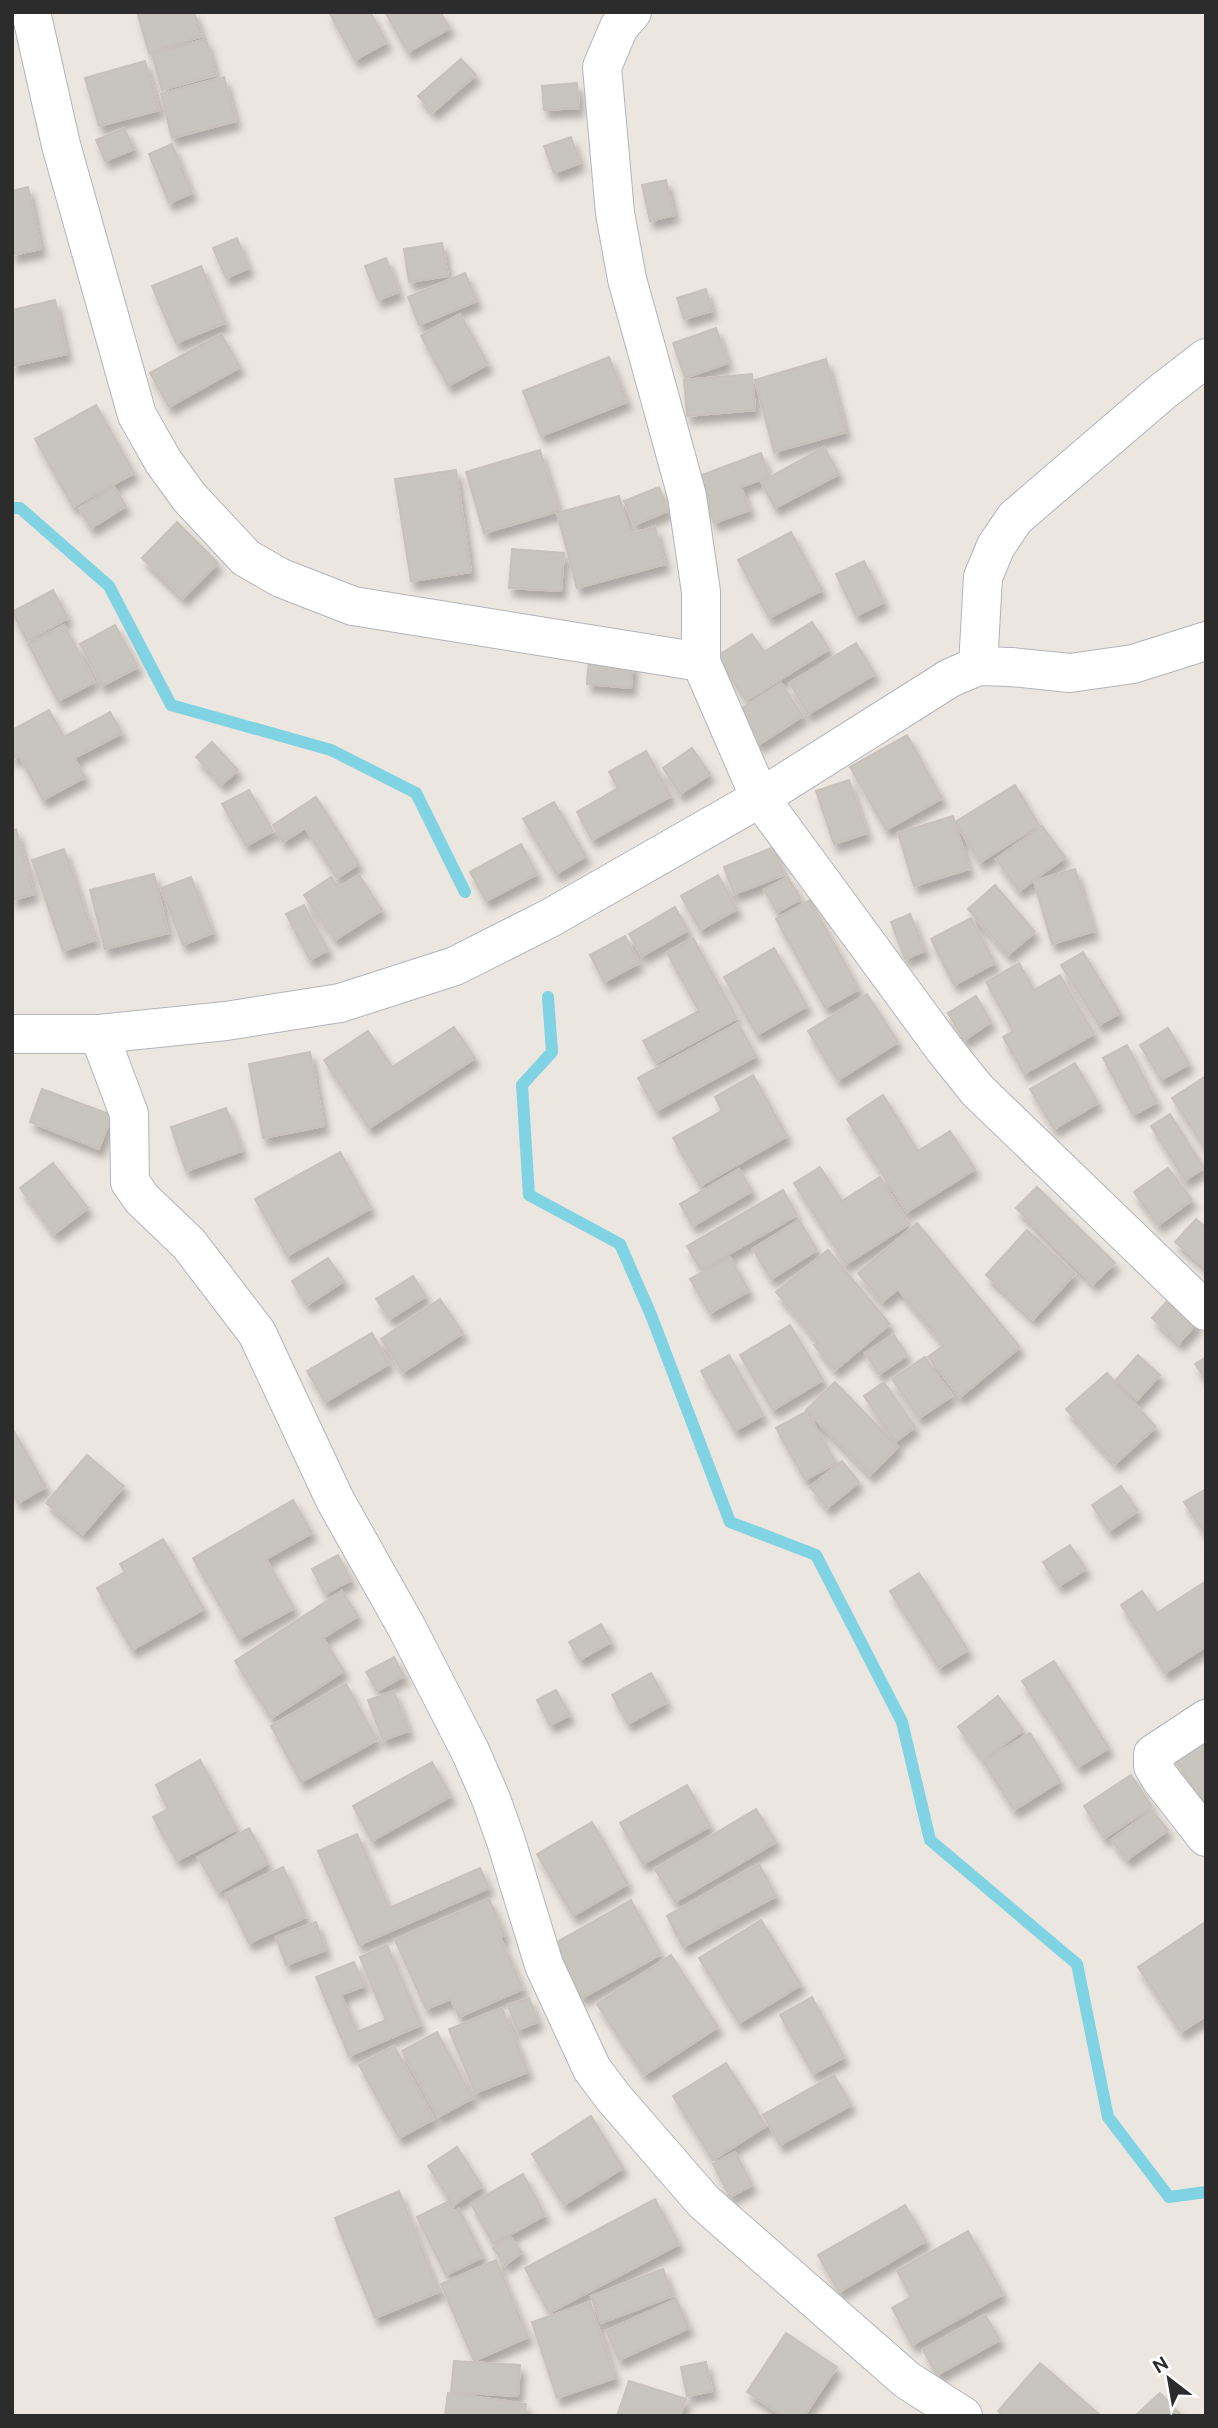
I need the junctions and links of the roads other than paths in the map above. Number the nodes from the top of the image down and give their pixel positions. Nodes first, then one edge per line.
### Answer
1 (632, 12) edge
2 (25, 14) edge
3 (1206, 358) edge
4 (1206, 641) edge
5 (701, 662) junction
6 (978, 666) junction
7 (760, 797) junction
8 (12, 1034) edge
9 (99, 1034) junction
10 (1206, 1311) edge
11 (1206, 1719) edge
12 (1206, 1837) edge
13 (963, 2416) edge

1 - 5 street
2 - 5 street
3 - 6 street
4 - 6 street
5 - 7 street
6 - 7 street
7 - 9 street
7 - 10 street
8 - 9 street
9 - 13 street
11 - 12 street

